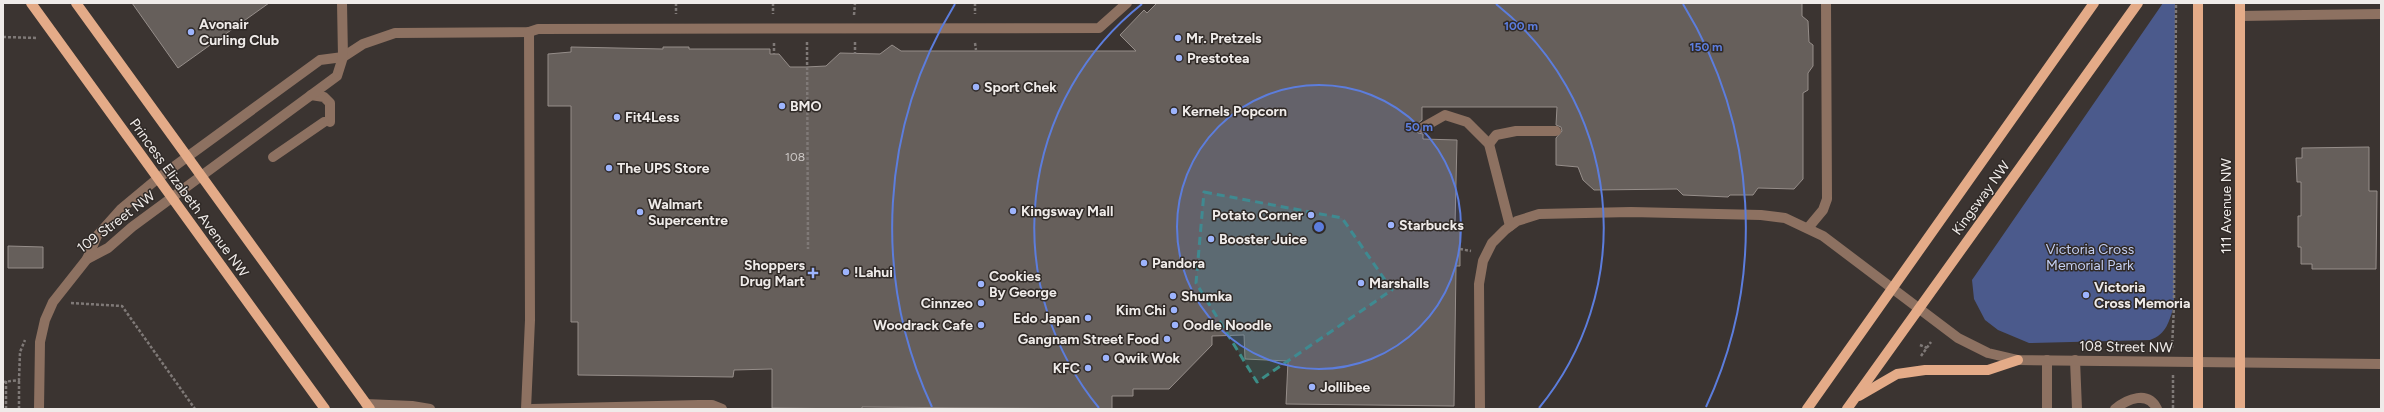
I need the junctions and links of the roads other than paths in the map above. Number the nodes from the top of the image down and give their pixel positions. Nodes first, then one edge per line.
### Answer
1 (31, 3) edge
2 (76, 3) edge
3 (342, 3) edge
4 (1127, 3) edge
5 (1826, 3) edge
6 (2094, 3) edge
7 (2138, 3) edge
8 (2198, 3) edge
9 (2240, 3) edge
10 (2381, 14) edge
11 (2240, 16) junction
12 (529, 32) junction
13 (343, 57) junction
14 (311, 95) junction
15 (1422, 128) dead end
16 (1556, 131) dead end
17 (1489, 144) junction
18 (188, 156) junction
19 (273, 156) dead end
20 (202, 175) junction
21 (157, 179) junction
22 (172, 197) junction
23 (1510, 226) junction
24 (1808, 228) junction
25 (87, 259) junction
26 (1892, 288) junction
27 (1918, 308) junction
28 (2018, 360) junction
29 (2047, 360) junction
30 (2075, 360) junction
31 (2198, 363) junction
32 (2240, 363) junction
33 (2381, 364) edge
34 (1854, 399) junction
35 (368, 406) edge
36 (39, 409) edge
37 (325, 409) edge
38 (430, 409) edge
39 (526, 409) edge
40 (532, 409) edge
41 (722, 409) edge
42 (1480, 409) edge
43 (1807, 409) edge
44 (1847, 409) edge
45 (2047, 409) edge
46 (2077, 409) edge
47 (2115, 409) edge
48 (2157, 409) edge
49 (2198, 409) edge
50 (2240, 409) edge

1 - 21 main road, Princess Elizabeth Avenue NW
2 - 18 main road, Princess Elizabeth Avenue NW
3 - 13 street
4 - 12 street
5 - 24 street
6 - 26 main road, Kingsway NW
7 - 27 main road, Kingsway NW
8 - 31 main road, 111 Avenue NW
9 - 11 main road, 111 Avenue NW
10 - 11 street
11 - 32 main road, 111 Avenue NW
12 - 13 street
12 - 39 street
13 - 14 street, 109 Street NW
13 - 18 street
14 - 19 street
14 - 20 street, 109 Street NW
15 - 17 street
16 - 17 street
17 - 23 street
18 - 20 main road, Princess Elizabeth Avenue NW
18 - 21 street
20 - 22 street, 109 Street NW
20 - 35 main road, Princess Elizabeth Avenue NW
21 - 22 main road, Princess Elizabeth Avenue NW
21 - 25 street
22 - 25 street, 109 Street NW
22 - 37 main road, Princess Elizabeth Avenue NW
23 - 24 street, 108 Street NW
23 - 42 street, 108 Street NW
24 - 26 street, 108 Street NW
25 - 36 street, 109 Street NW
26 - 27 street, 108 Street NW
26 - 43 main road, Kingsway NW
27 - 28 street, 108 Street NW
27 - 34 main road, Kingsway NW
28 - 29 street, 108 Street NW
28 - 34 main road
29 - 30 street, 108 Street NW
29 - 45 street
30 - 31 street, 108 Street NW
30 - 46 street
31 - 32 street, 108 Street NW
31 - 49 main road, 111 Avenue NW
32 - 33 street, 108 Street NW
32 - 50 main road, 111 Avenue NW
34 - 44 main road, Kingsway NW
35 - 38 street
40 - 41 street
47 - 48 street

